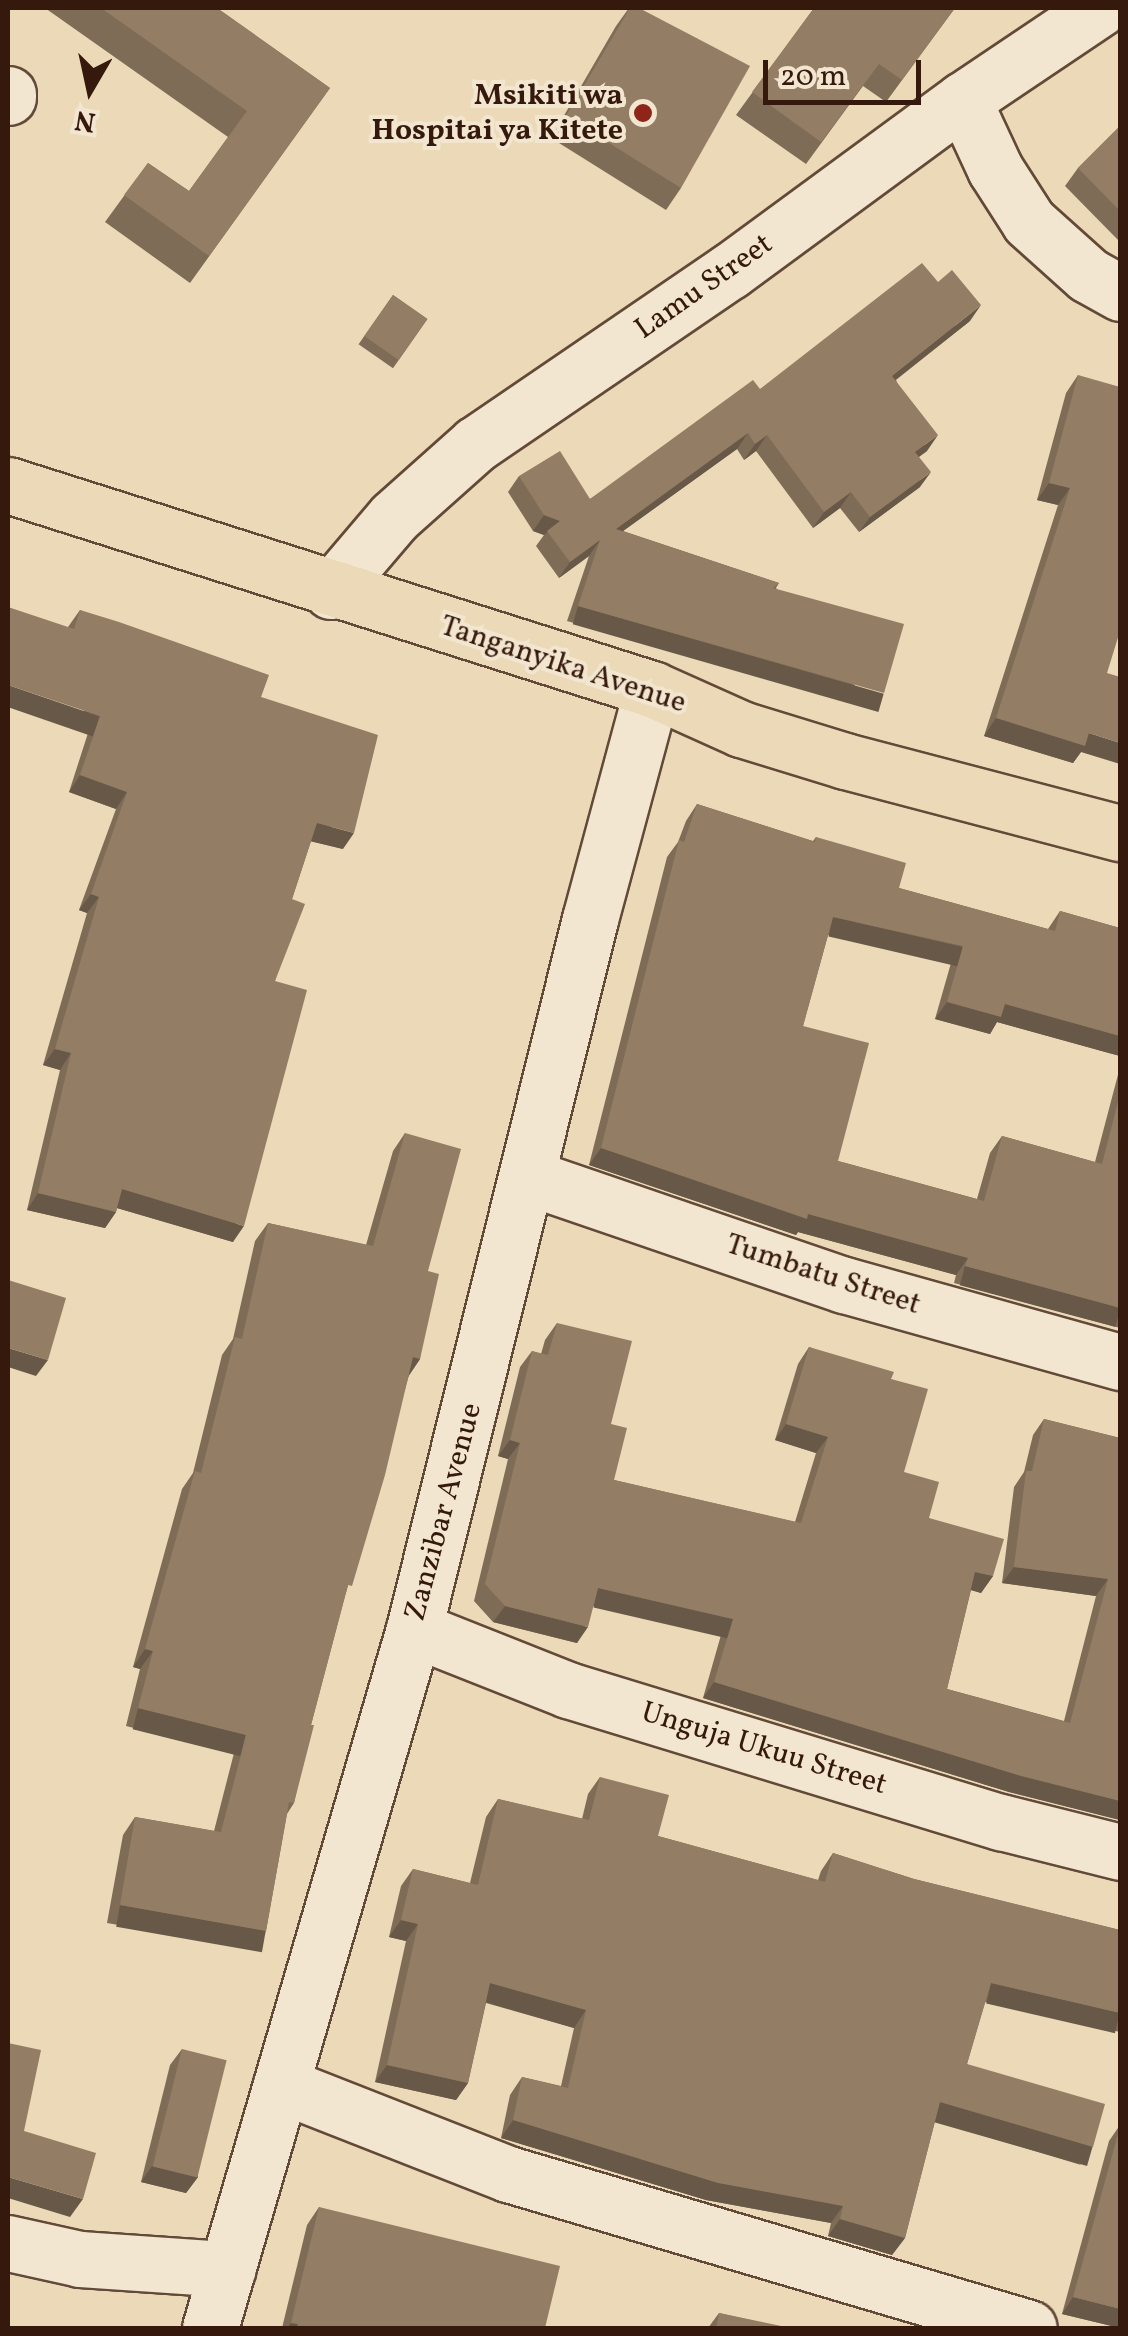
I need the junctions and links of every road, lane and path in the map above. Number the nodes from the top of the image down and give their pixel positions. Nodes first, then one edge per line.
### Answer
1 (1100, 8) edge
2 (963, 100) junction
3 (1120, 293) edge
4 (8, 486) edge
5 (330, 591) junction
6 (652, 689) junction
7 (1120, 833) edge
8 (528, 1177) junction
9 (1120, 1362) edge
10 (414, 1629) junction
11 (1120, 1852) edge
12 (281, 2085) junction
13 (8, 2243) edge
14 (228, 2270) junction
15 (210, 2328) edge
16 (1028, 2328) edge

1 - 2 street, Lamu Street
2 - 3 street
2 - 5 street, Lamu Street
4 - 5 main road, Tanganyika Avenue
5 - 6 main road, Tanganyika Avenue
6 - 7 main road, Tanganyika Avenue
6 - 8 street, Zanzibar Avenue
8 - 9 street, Tumbatu Street
8 - 10 street, Zanzibar Avenue
10 - 11 street, Unguja Ukuu Street
10 - 12 street, Zanzibar Avenue
12 - 14 street, Zanzibar Avenue
12 - 16 street
13 - 14 street
14 - 15 street, Zanzibar Avenue

